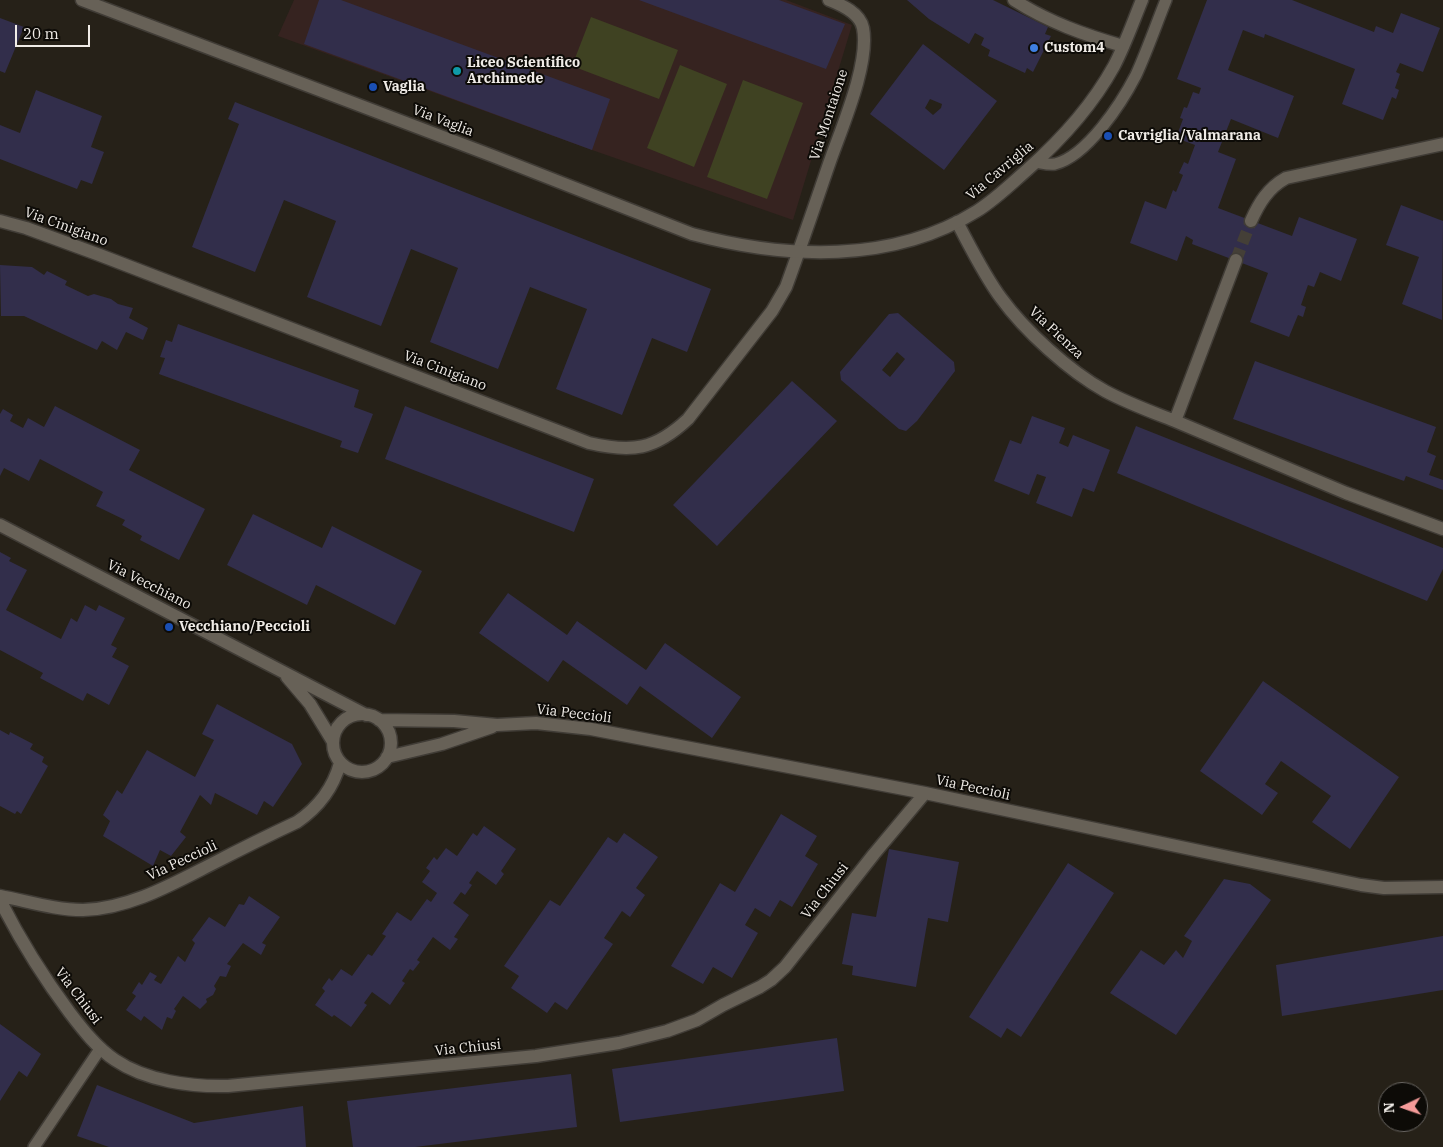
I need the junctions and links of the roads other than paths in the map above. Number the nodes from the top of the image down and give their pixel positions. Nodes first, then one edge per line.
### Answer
1 (82, 0) edge
2 (829, 0) edge
3 (1014, 0) edge
4 (1142, 0) edge
5 (1166, 0) edge
6 (1123, 46) junction
7 (1443, 144) edge
8 (1036, 162) junction
9 (0, 221) edge
10 (1251, 221) tunnel mouth
11 (957, 222) junction
12 (798, 252) junction
13 (1236, 260) tunnel mouth
14 (1175, 421) junction
15 (0, 525) edge
16 (1443, 530) edge
17 (284, 673) junction
18 (366, 714) junction
19 (379, 720) junction
20 (497, 725) junction
21 (332, 740) junction
22 (387, 757) junction
23 (340, 763) junction
24 (925, 793) junction
25 (1443, 887) edge
26 (0, 896) edge
27 (0, 900) edge
28 (100, 1048) junction
29 (34, 1147) edge

1 - 12 street, Via Vaglia
2 - 12 street, Via Montaione
3 - 6 street
4 - 6 street, Via Cavriglia
5 - 8 lane
6 - 8 street, Via Cavriglia
7 - 10 street
8 - 11 street, Via Cavriglia
9 - 12 street, Via Cinigiano
11 - 12 street, Via Cavriglia
11 - 14 street, Via Pienza
13 - 14 street
14 - 16 street, Via Pienza
15 - 17 street, Via Vecchiano
17 - 18 street, Via Vecchiano
17 - 21 street, Via Vecchiano
18 - 19 street
18 - 21 street
19 - 20 street, Via Peccioli
19 - 22 street
20 - 22 street, Via Peccioli
20 - 24 street, Via Peccioli
21 - 23 street
22 - 23 street
23 - 26 street, Via Peccioli
24 - 25 street, Via Peccioli
24 - 28 street, Via Chiusi
27 - 28 street, Via Chiusi
28 - 29 lane

